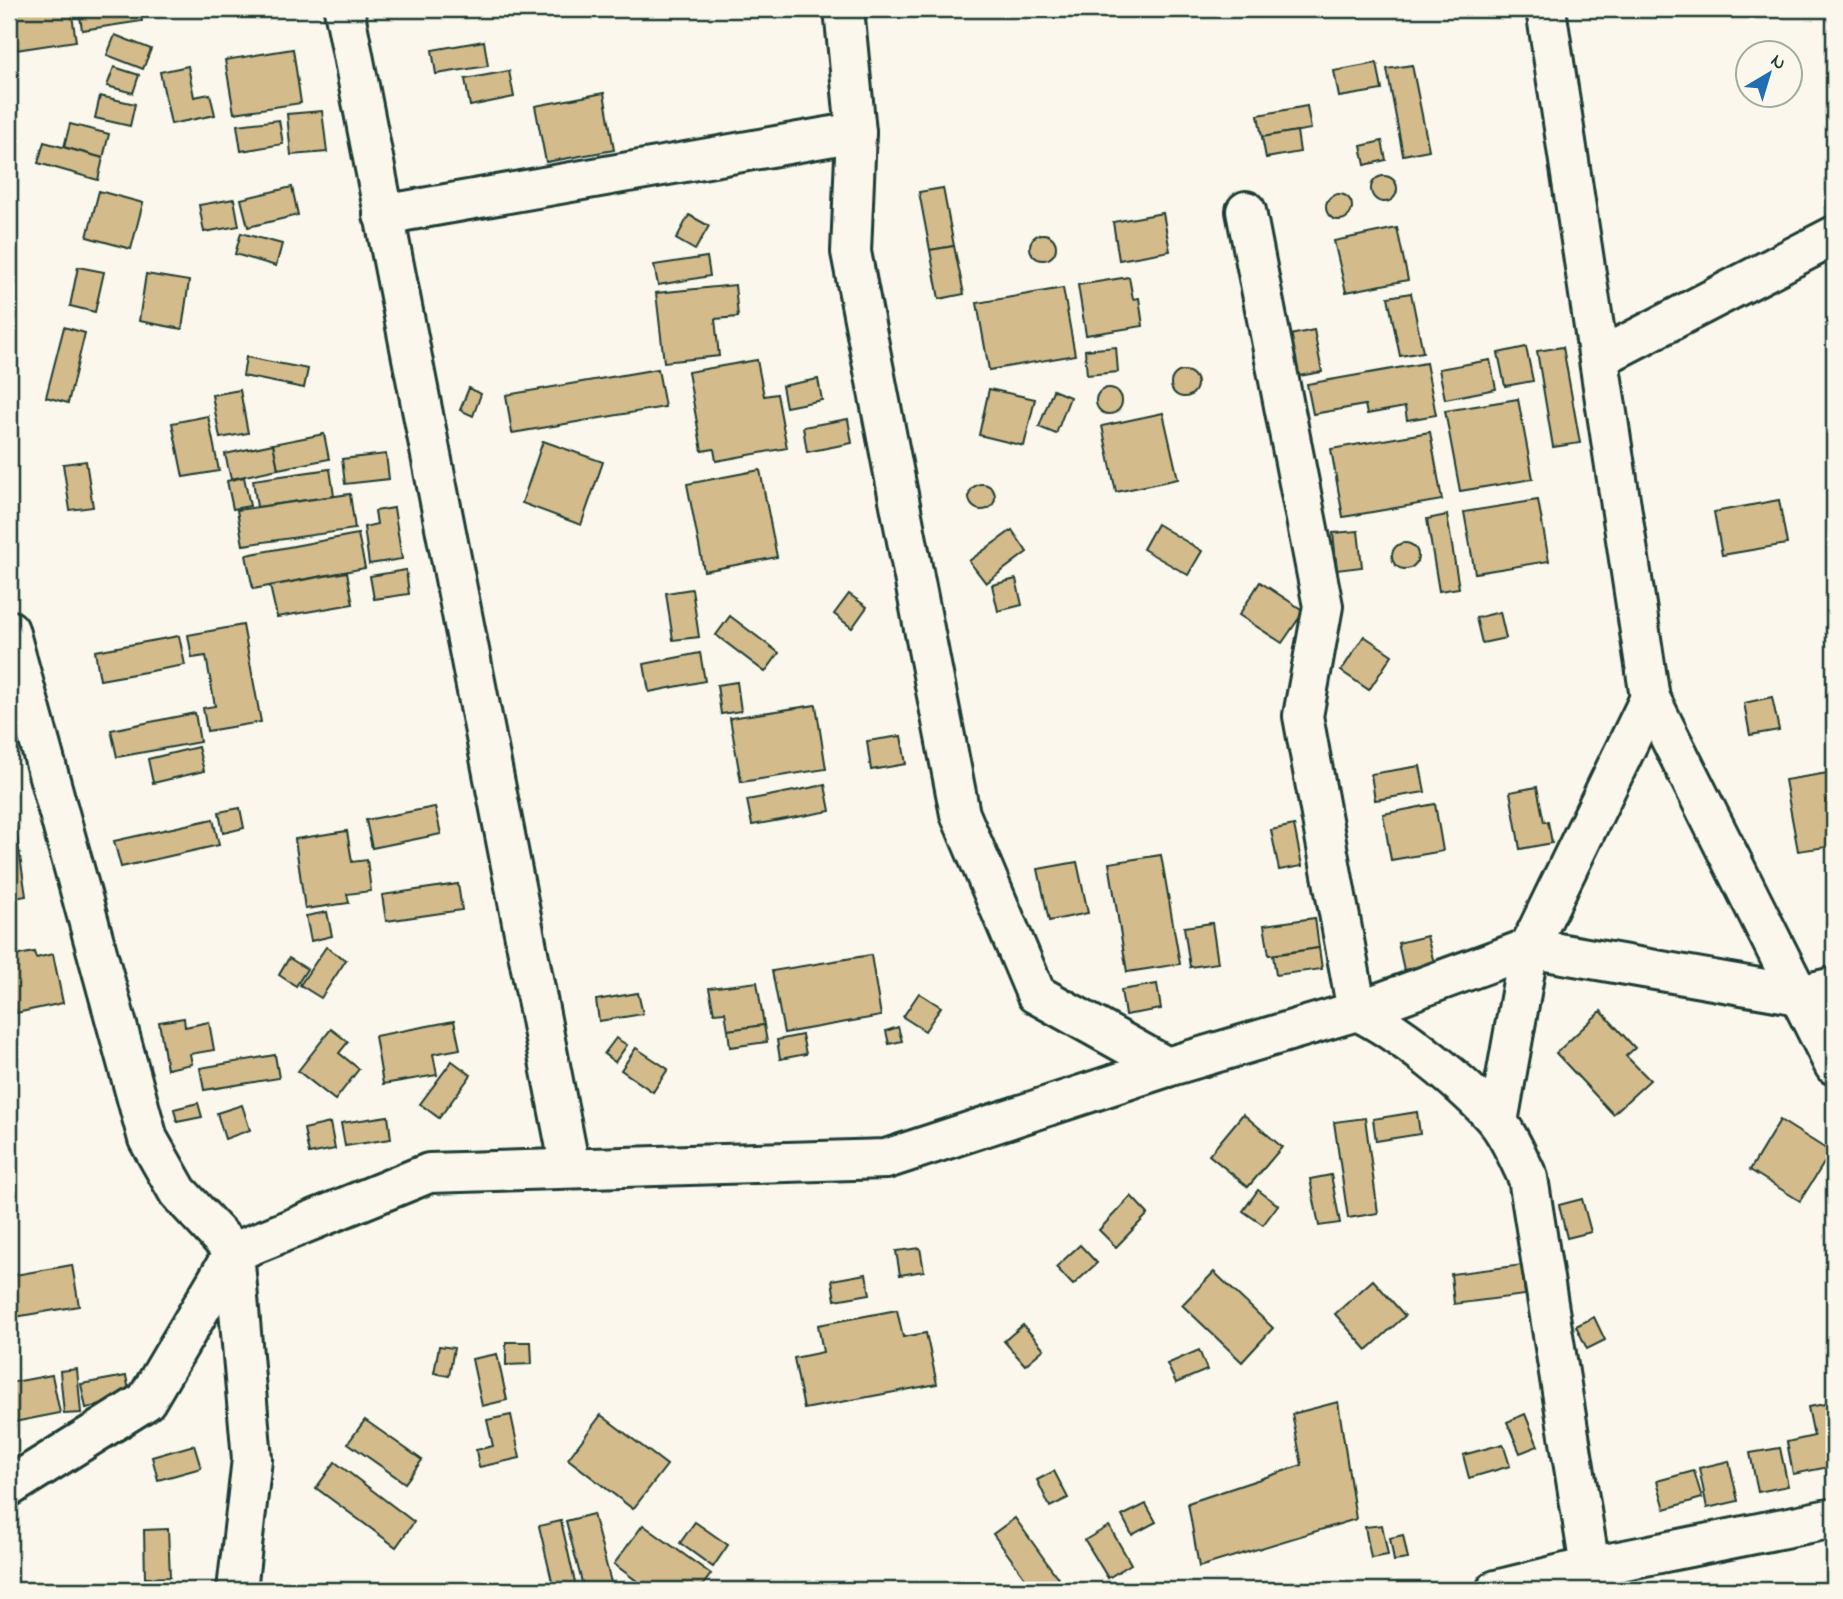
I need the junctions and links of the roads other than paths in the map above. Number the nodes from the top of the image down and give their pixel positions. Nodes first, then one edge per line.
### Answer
1 (344, 9) edge
2 (844, 9) edge
3 (1546, 9) edge
4 (856, 132) junction
5 (1246, 211) dead end
6 (383, 215) junction
7 (1834, 236) edge
8 (1598, 358) junction
9 (9, 630) edge
10 (1650, 698) junction
11 (1529, 948) junction
12 (1816, 991) edge
13 (1357, 1011) junction
14 (1834, 1065) edge
15 (1167, 1068) junction
16 (1498, 1122) junction
17 (570, 1168) junction
18 (234, 1252) junction
19 (9, 1487) edge
20 (1834, 1518) edge
21 (1590, 1567) junction
22 (237, 1590) edge
23 (1496, 1590) edge

1 - 6 main road
2 - 4 main road
3 - 8 main road
4 - 6 main road
4 - 15 main road
5 - 13 main road
6 - 17 main road
7 - 8 main road
8 - 10 main road
9 - 18 main road
10 - 11 main road
10 - 12 main road
11 - 12 main road
11 - 13 main road
11 - 16 main road
12 - 14 main road
13 - 15 main road
13 - 16 main road
15 - 17 main road
16 - 21 main road
17 - 18 main road
18 - 19 main road
18 - 22 main road
20 - 21 main road
21 - 23 main road

